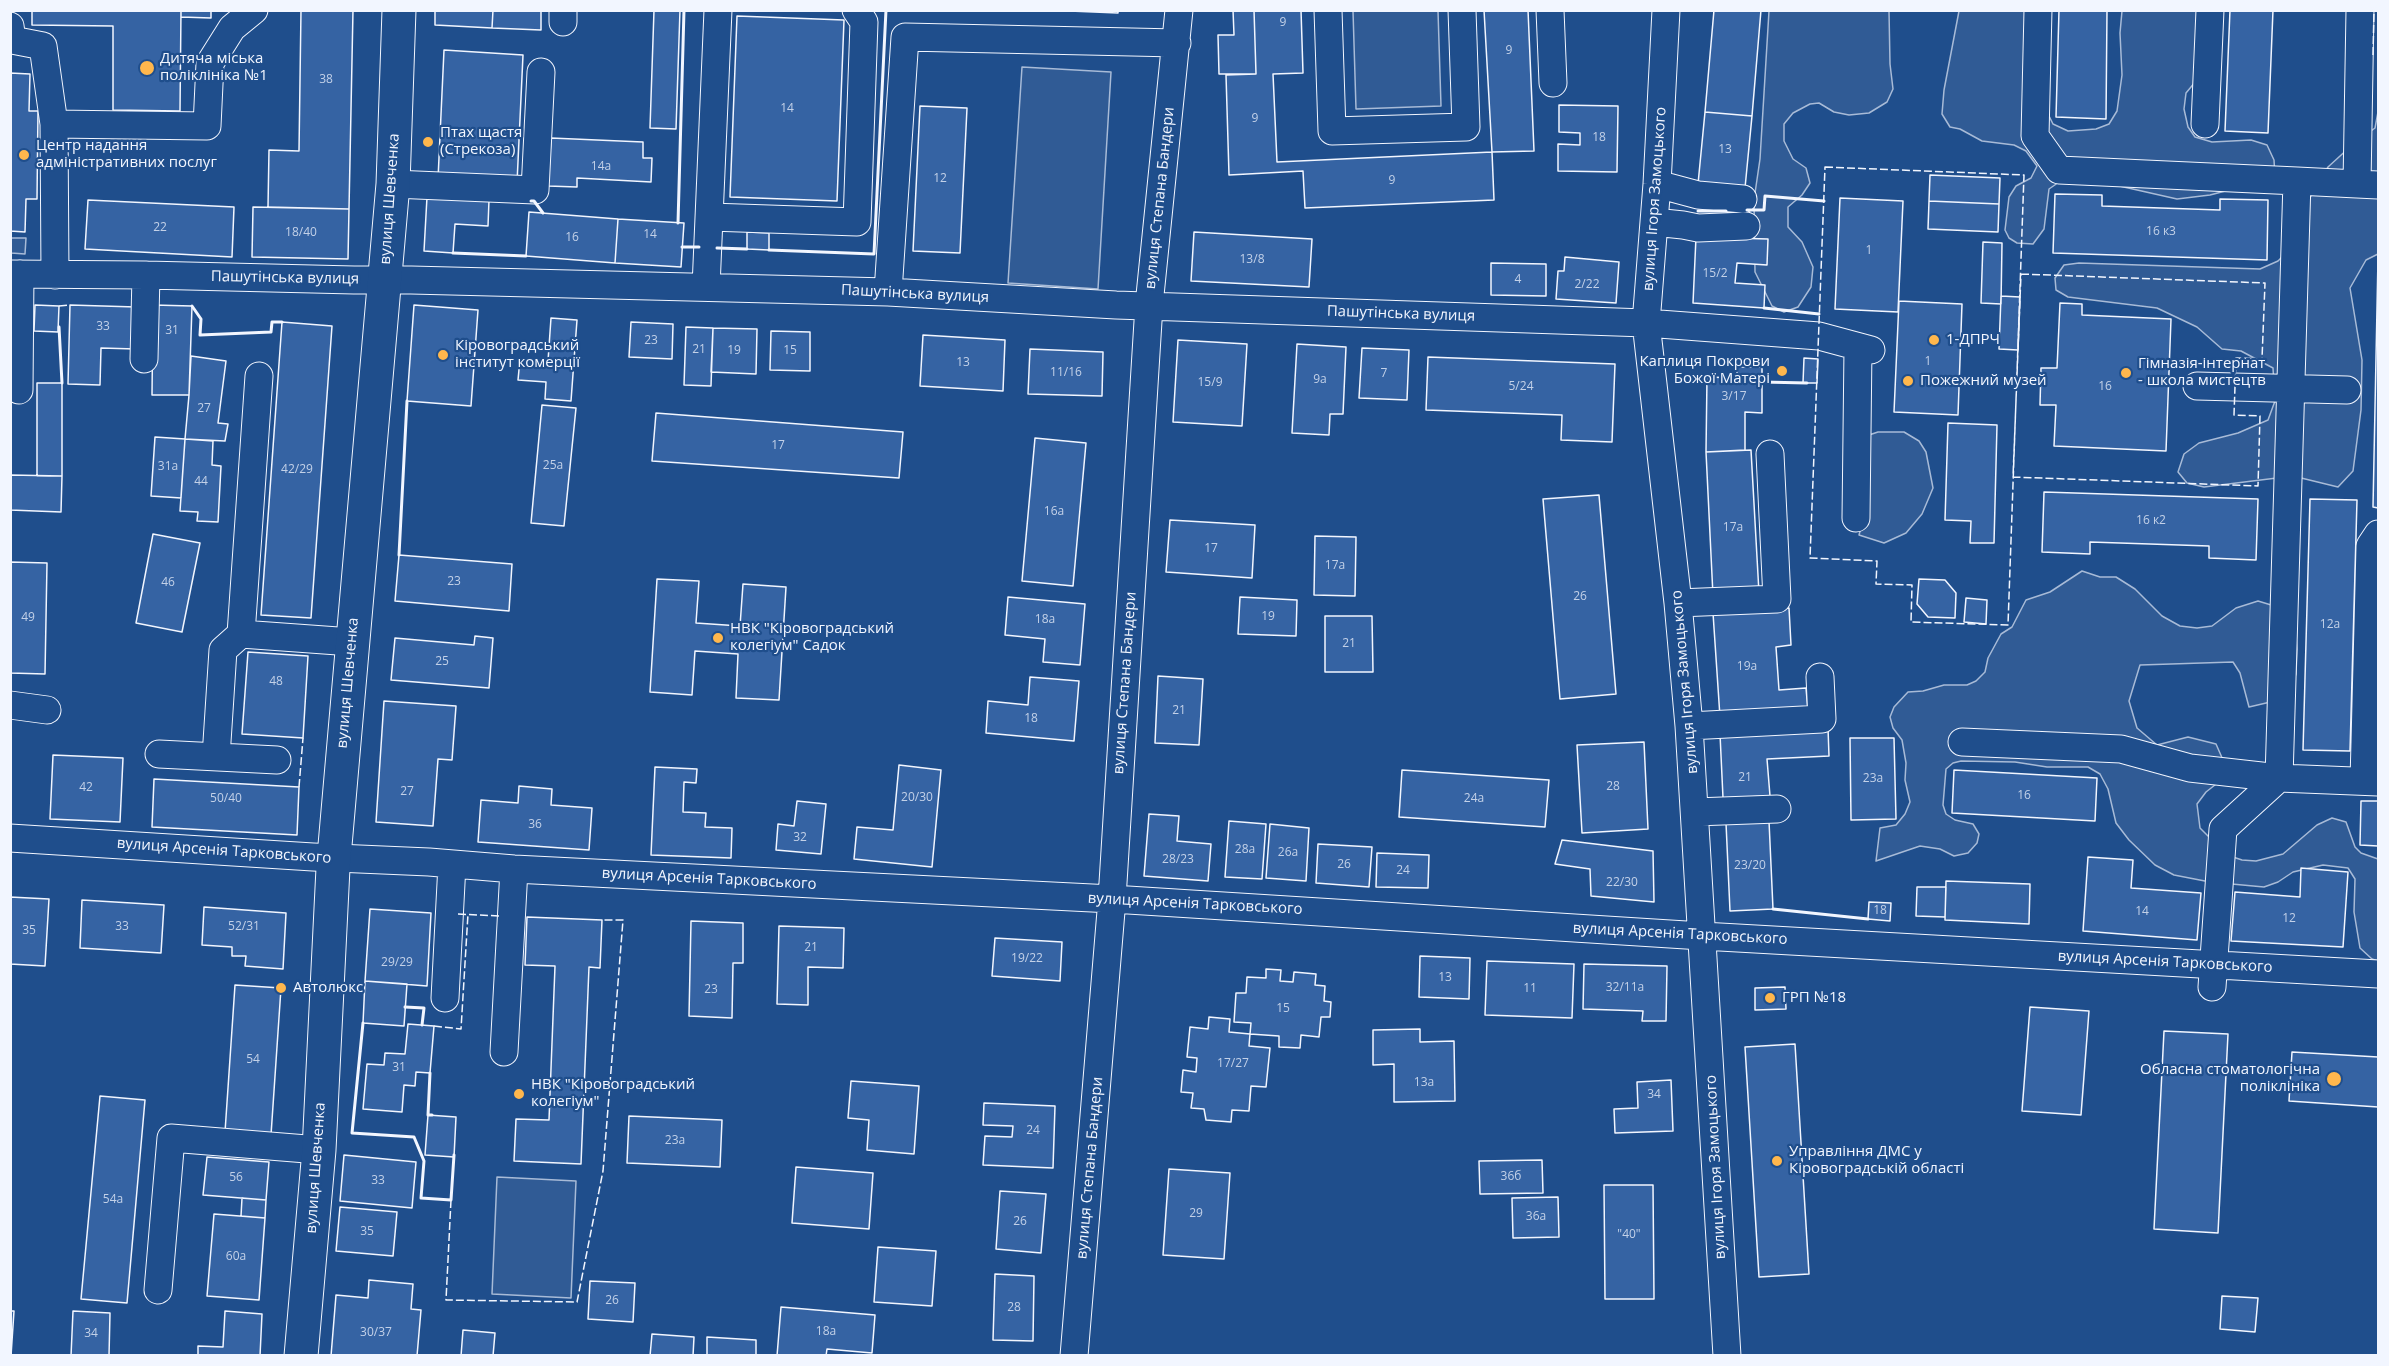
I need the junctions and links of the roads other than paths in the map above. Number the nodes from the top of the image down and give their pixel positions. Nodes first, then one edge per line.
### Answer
1 (255, 10) edge
2 (399, 10) edge
3 (718, 10) edge
4 (856, 10) edge
5 (1179, 10) edge
6 (1328, 10) edge
7 (1462, 10) edge
8 (1550, 10) edge
9 (1666, 10) edge
10 (2038, 10) edge
11 (2210, 10) edge
12 (2360, 10) edge
13 (10, 26) edge
14 (1177, 43) junction
15 (541, 72) dead end
16 (1554, 83) dead end
17 (54, 124) junction
18 (2205, 124) dead end
19 (2297, 181) junction
20 (393, 184) junction
21 (1657, 184) junction
22 (2368, 185) edge
23 (1743, 199) dead end
24 (710, 218) junction
25 (1654, 222) junction
26 (1746, 226) dead end
27 (15, 274) edge
28 (56, 275) junction
29 (146, 275) junction
30 (385, 280) junction
31 (706, 287) junction
32 (888, 292) junction
33 (1149, 305) junction
34 (1646, 323) junction
35 (144, 359) dead end
36 (259, 376) dead end
37 (2197, 386) dead end
38 (2290, 388) junction
39 (19, 390) dead end
40 (2347, 390) dead end
41 (1770, 454) dead end
42 (1856, 518) dead end
43 (2379, 534) edge
44 (1678, 603) junction
45 (242, 634) junction
46 (351, 642) junction
47 (1820, 677) dead end
48 (10, 705) edge
49 (47, 710) dead end
50 (1689, 726) junction
51 (1962, 742) dead end
52 (159, 754) dead end
53 (216, 757) junction
54 (277, 760) dead end
55 (2279, 778) junction
56 (2371, 782) edge
57 (1777, 809) dead end
58 (1695, 812) junction
59 (10, 838) edge
60 (334, 858) junction
61 (452, 864) junction
62 (514, 869) junction
63 (1112, 899) junction
64 (1702, 936) junction
65 (2379, 974) edge
66 (2213, 976) junction
67 (445, 998) dead end
68 (504, 1052) dead end
69 (319, 1149) junction
70 (158, 1290) dead end
71 (301, 1356) edge
72 (1074, 1356) edge
73 (1727, 1356) edge

1 - 17 street
2 - 20 main road, вулиця Шевченка
3 - 24 street
4 - 24 street
5 - 14 street, вулиця Степана Бандери
6 - 7 street
8 - 16 street
9 - 21 street, вулиця Ігоря Замоцького
10 - 19 street
11 - 18 street
12 - 22 street
13 - 17 street
14 - 32 street
14 - 33 street, вулиця Степана Бандери
15 - 20 street
17 - 28 street
19 - 22 street
19 - 38 street
20 - 30 main road, вулиця Шевченка
21 - 23 street
21 - 25 street, вулиця Ігоря Замоцького
24 - 31 street
25 - 26 street
25 - 34 street, вулиця Ігоря Замоцького
27 - 28 street, Пашутінська вулиця
27 - 39 street
28 - 29 street, Пашутінська вулиця
29 - 30 street, Пашутінська вулиця
29 - 35 street
30 - 31 street, Пашутінська вулиця
30 - 46 main road, вулиця Шевченка
31 - 32 street, Пашутінська вулиця
32 - 33 street, Пашутінська вулиця
33 - 34 street, Пашутінська вулиця
33 - 63 street, вулиця Степана Бандери
34 - 42 street, Пашутінська вулиця
34 - 44 street, вулиця Ігоря Замоцького
36 - 45 street
37 - 38 street
38 - 40 street
38 - 55 street
41 - 44 street
43 - 56 street
44 - 50 street, вулиця Ігоря Замоцького
45 - 46 street
45 - 53 street
46 - 60 main road, вулиця Шевченка
47 - 50 street
48 - 49 street
50 - 58 street, вулиця Ігоря Замоцького
51 - 55 street
52 - 53 street
53 - 54 street
55 - 56 street
55 - 66 street
57 - 58 street
58 - 64 street, вулиця Ігоря Замоцького
59 - 60 street, вулиця Арсенія Тарковського
60 - 61 street, вулиця Арсенія Тарковського
60 - 69 main road, вулиця Шевченка
61 - 62 street, вулиця Арсенія Тарковського
61 - 67 street
62 - 63 street, вулиця Арсенія Тарковського
62 - 68 street
63 - 64 street, вулиця Арсенія Тарковського
63 - 72 street, вулиця Степана Бандери
64 - 66 street, вулиця Арсенія Тарковського
64 - 73 street, вулиця Ігоря Замоцького
65 - 66 street, вулиця Арсенія Тарковського
69 - 70 street
69 - 71 main road, вулиця Шевченка

